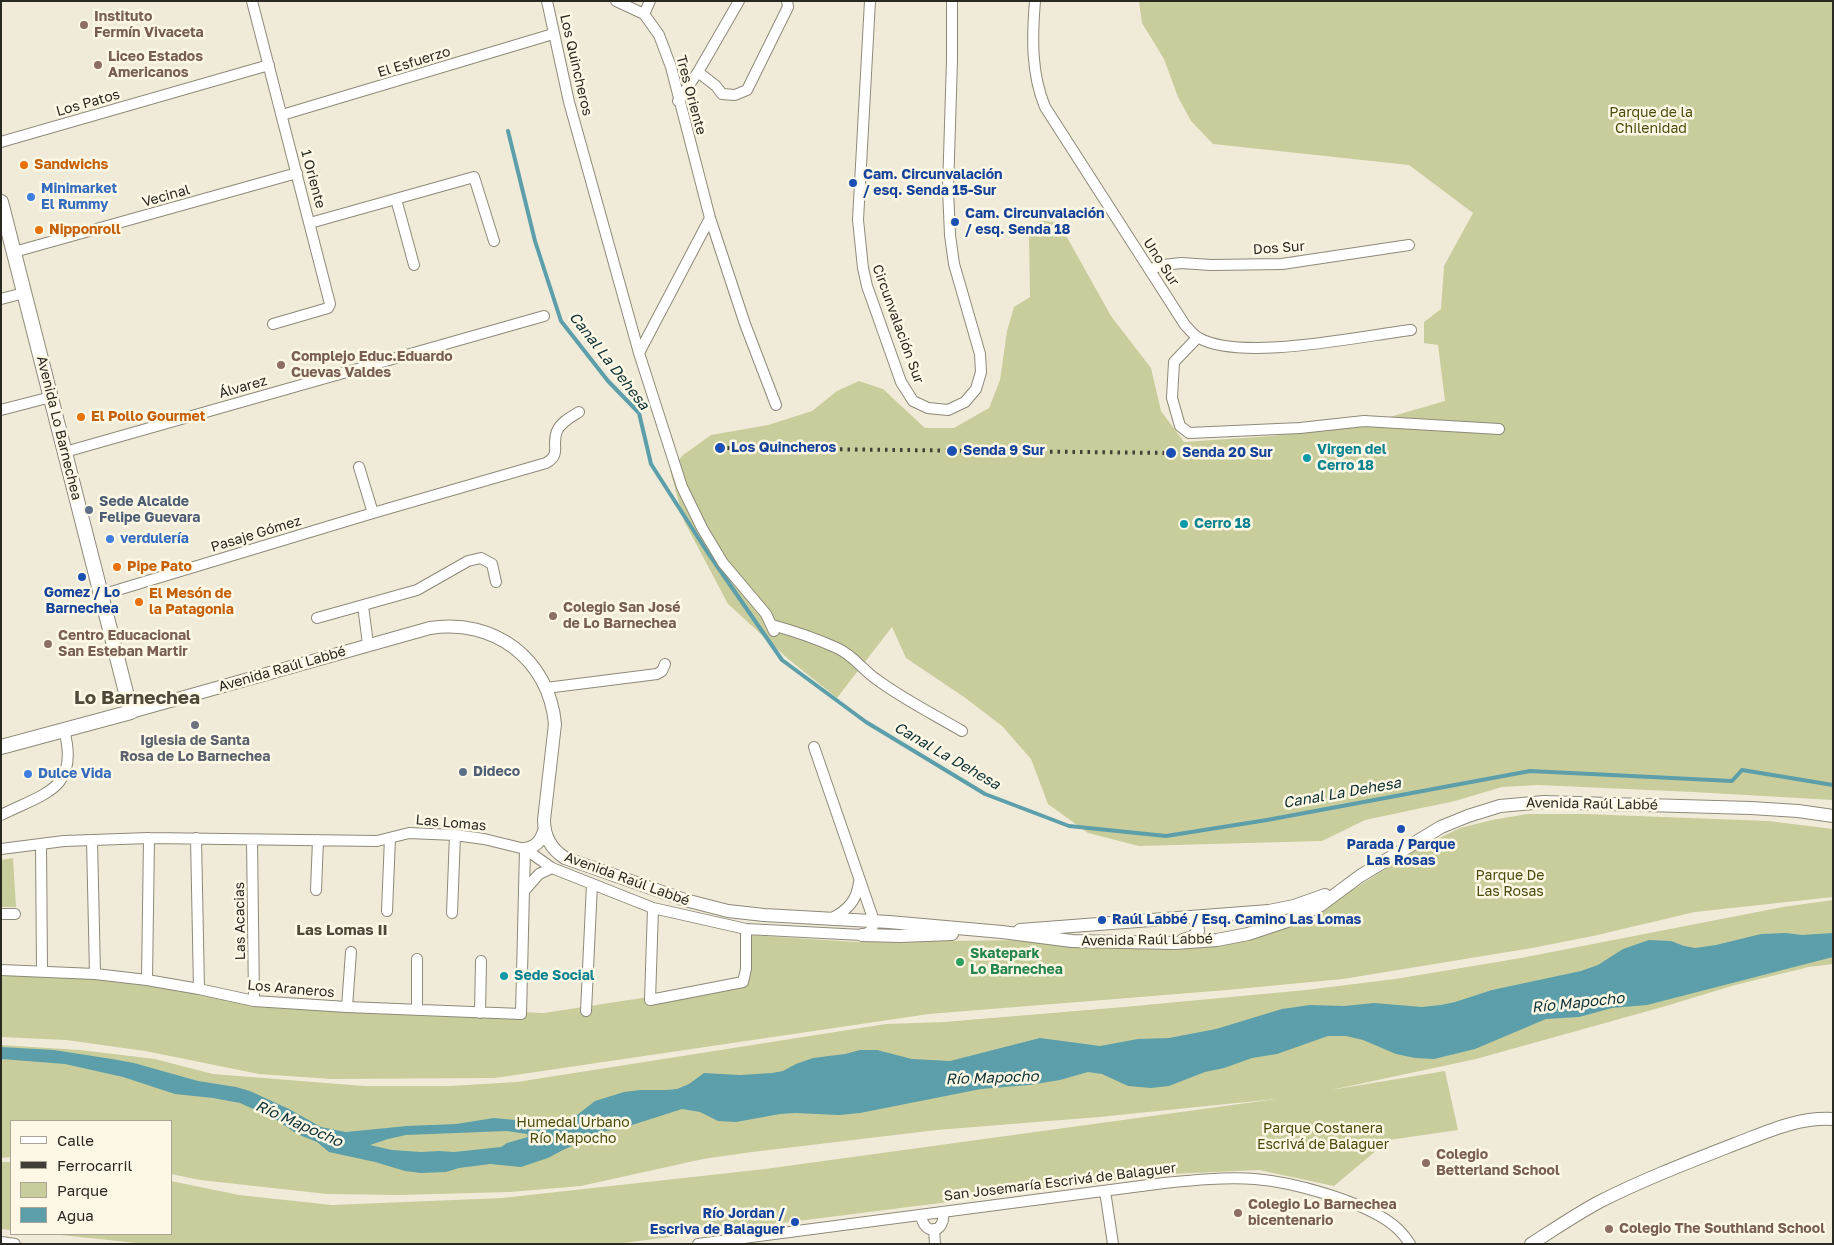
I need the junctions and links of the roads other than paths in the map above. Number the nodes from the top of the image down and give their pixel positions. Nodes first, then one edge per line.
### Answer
1 (252, 1) edge
2 (547, 1) edge
3 (616, 1) edge
4 (650, 1) edge
5 (739, 1) edge
6 (787, 1) edge
7 (870, 1) edge
8 (952, 1) edge
9 (1035, 1) edge
10 (644, 14) junction
11 (553, 34) junction
12 (269, 65) junction
13 (698, 72) junction
14 (678, 101) junction
15 (282, 115) junction
16 (1, 142) edge
17 (297, 174) junction
18 (396, 199) junction
19 (1, 202) edge
20 (710, 218) junction
21 (310, 223) junction
22 (494, 241) dead end
23 (1409, 246) dead end
24 (14, 252) junction
25 (414, 265) dead end
26 (1151, 269) junction
27 (24, 293) junction
28 (1, 299) edge
29 (544, 316) dead end
30 (273, 324) dead end
31 (1411, 330) dead end
32 (1198, 338) junction
33 (639, 353) junction
34 (51, 397) junction
35 (776, 405) dead end
36 (1, 410) edge
37 (579, 412) dead end
38 (1499, 430) dead end
39 (65, 452) junction
40 (358, 467) dead end
41 (373, 513) junction
42 (496, 582) dead end
43 (101, 595) junction
44 (363, 606) junction
45 (317, 618) dead end
46 (368, 644) junction
47 (665, 664) dead end
48 (546, 688) junction
49 (131, 712) junction
50 (64, 730) junction
51 (962, 731) dead end
52 (1, 747) edge
53 (814, 747) dead end
54 (1, 815) edge
55 (1833, 816) edge
56 (544, 831) junction
57 (455, 835) junction
58 (149, 838) junction
59 (196, 838) junction
60 (390, 838) junction
61 (92, 840) junction
62 (252, 840) junction
63 (318, 840) junction
64 (41, 844) junction
65 (1, 848) edge
66 (525, 849) junction
67 (552, 868) junction
68 (859, 879) junction
69 (592, 884) junction
70 (1341, 889) junction
71 (316, 890) dead end
72 (524, 891) junction
73 (653, 908) junction
74 (387, 911) dead end
75 (1, 914) edge
76 (15, 914) dead end
77 (452, 914) dead end
78 (1192, 917) junction
79 (832, 918) junction
80 (874, 921) junction
81 (746, 929) junction
82 (988, 931) junction
83 (1002, 932) junction
84 (862, 935) junction
85 (1175, 943) junction
86 (351, 952) dead end
87 (417, 959) dead end
88 (482, 961) dead end
89 (1, 970) edge
90 (42, 971) junction
91 (94, 974) junction
92 (147, 980) junction
93 (199, 989) junction
94 (254, 1002) junction
95 (347, 1008) junction
96 (417, 1010) junction
97 (586, 1011) dead end
98 (480, 1012) junction
99 (1833, 1119) edge
100 (1105, 1191) junction
101 (943, 1212) junction
102 (921, 1215) junction
103 (934, 1229) junction
104 (775, 1238) edge
105 (751, 1240) edge
106 (1, 1242) edge
107 (15, 1244) edge
108 (698, 1244) edge
109 (936, 1244) edge
110 (1113, 1244) edge
111 (1410, 1244) edge
112 (1531, 1244) edge

1 - 12 street, 1 Oriente
2 - 11 street, Los Quincheros
3 - 10 street, Tres Oriente
4 - 10 street
5 - 13 street
6 - 13 street
7 - 8 street, Circunvalación Sur
9 - 26 street, Uno Sur
10 - 14 street, Tres Oriente
11 - 15 street, El Esfuerzo
11 - 33 street, Los Quincheros
12 - 15 street, 1 Oriente
12 - 16 street, Los Patos
13 - 14 street
14 - 20 street, Tres Oriente
15 - 17 street, 1 Oriente
17 - 21 street, 1 Oriente
17 - 24 street, Vecinal
18 - 21 street
18 - 22 street
18 - 25 street
19 - 24 main road, Avenida Lo Barnechea
20 - 33 street
20 - 35 street, Tres Oriente
21 - 30 street, 1 Oriente
23 - 26 street, Dos Sur
24 - 27 main road, Avenida Lo Barnechea
26 - 32 street, Uno Sur
27 - 28 street
27 - 34 main road, Avenida Lo Barnechea
29 - 39 street, Álvarez
31 - 32 street
32 - 38 street
33 - 51 street, Los Quincheros
34 - 36 street
34 - 39 main road, Avenida Lo Barnechea
37 - 41 street, Pasaje Gómez
39 - 43 main road, Avenida Lo Barnechea
40 - 41 street
41 - 43 street, Pasaje Gómez
42 - 44 street
43 - 49 main road, Avenida Lo Barnechea
44 - 45 street
44 - 46 street
46 - 48 street, Avenida Raúl Labbé
46 - 49 street, Avenida Raúl Labbé
47 - 48 street
48 - 56 street, Avenida Raúl Labbé
49 - 50 main road, Avenida Raúl Labbé
50 - 52 main road, Avenida Raúl Labbé
50 - 54 street
53 - 68 street
55 - 70 street, Avenida Raúl Labbé
56 - 66 street
56 - 79 street, Avenida Raúl Labbé
57 - 60 street, Las Lomas
57 - 66 street, Las Lomas
57 - 77 street
58 - 59 street, Las Lomas
58 - 61 street, Las Lomas
58 - 92 street
59 - 62 street, Las Lomas
59 - 93 street
60 - 63 street, Las Lomas
60 - 74 street
61 - 64 street, Las Lomas
61 - 91 street
62 - 63 street, Las Lomas
62 - 94 street, Las Acacias
63 - 71 street
64 - 65 street, Las Lomas
64 - 90 street
66 - 67 street, Las Lomas
66 - 72 street
67 - 69 street, Las Lomas
67 - 72 street
68 - 79 street
68 - 80 street
69 - 73 street, Las Lomas
69 - 97 street
70 - 78 street, Avenida Raúl Labbé
70 - 85 street, Avenida Raúl Labbé
72 - 98 street, Los Araneros
73 - 81 street, Las Lomas
73 - 81 street
75 - 76 street
78 - 83 street, Avenida Raúl Labbé
78 - 85 street
79 - 80 street, Avenida Raúl Labbé
80 - 82 street, Avenida Raúl Labbé
80 - 84 street
81 - 84 street, Las Lomas
82 - 83 street, Avenida Raúl Labbé
82 - 84 street
83 - 85 street, Avenida Raúl Labbé
86 - 95 street
87 - 96 street
88 - 98 street
89 - 90 street, Los Araneros
90 - 91 street, Los Araneros
91 - 92 street, Los Araneros
92 - 93 street, Los Araneros
93 - 94 street, Los Araneros
94 - 95 street, Los Araneros
95 - 96 street, Los Araneros
96 - 98 street, Los Araneros
99 - 112 street
100 - 101 street, San Josemaría Escrivá de Balaguer
100 - 110 street
100 - 111 street, San Josemaría Escrivá de Balaguer
101 - 102 street, San Josemaría Escrivá de Balaguer
101 - 103 street
102 - 103 street
102 - 104 street, San Josemaría Escrivá de Balaguer
103 - 109 street
104 - 105 street, San Josemaría Escrivá de Balaguer
105 - 108 street, San Josemaría Escrivá de Balaguer
106 - 107 street

